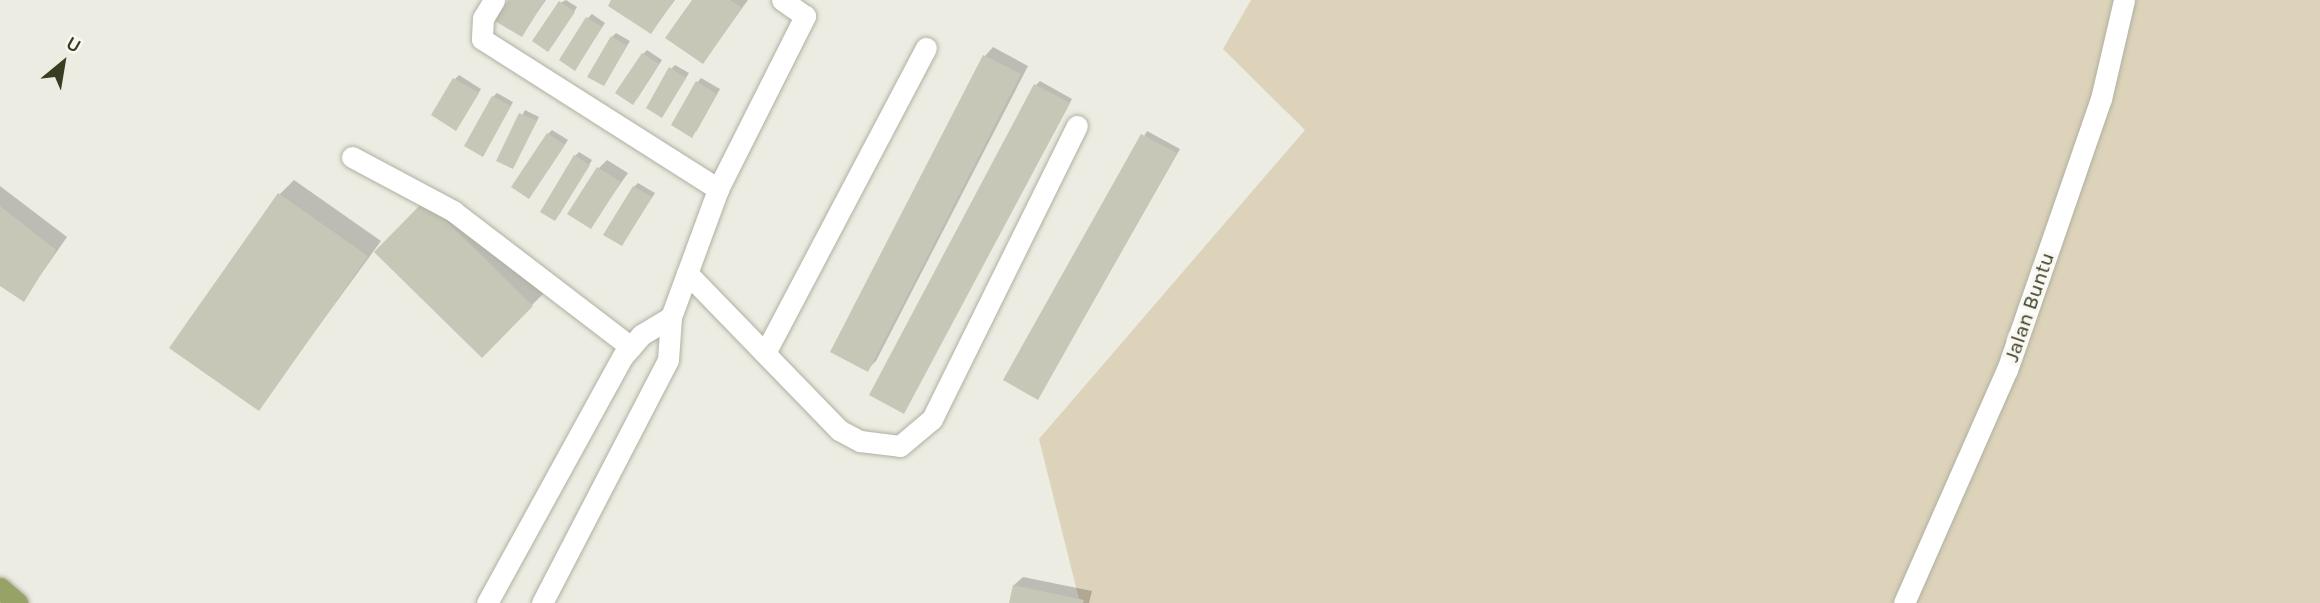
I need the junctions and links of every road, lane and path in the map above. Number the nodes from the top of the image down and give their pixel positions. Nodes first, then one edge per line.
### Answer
1 (494, 0) edge
2 (782, 0) edge
3 (2124, 0) edge
4 (926, 48) dead end
5 (1077, 126) dead end
6 (352, 157) dead end
7 (718, 189) junction
8 (687, 273) junction
9 (671, 317) junction
10 (631, 347) junction
11 (765, 354) junction
12 (0, 589) edge
13 (17, 603) edge
14 (487, 603) edge
15 (542, 603) edge
16 (1904, 603) edge

1 - 7 street
2 - 7 street
3 - 16 street, Jalan Buntu
4 - 11 street
5 - 11 street
6 - 10 street
7 - 8 street
8 - 9 street
8 - 11 street
9 - 10 street
9 - 15 street
10 - 14 street
12 - 13 main road

